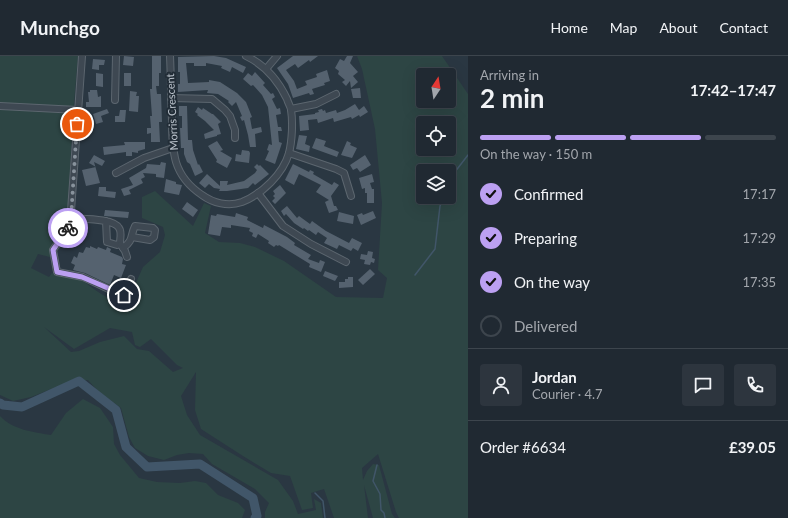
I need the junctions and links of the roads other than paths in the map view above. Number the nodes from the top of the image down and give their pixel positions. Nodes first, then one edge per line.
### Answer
1 (82, 56) edge
2 (116, 56) edge
3 (170, 56) edge
4 (246, 56) edge
5 (277, 56) edge
6 (266, 69) junction
7 (336, 94) dead end
8 (171, 98) junction
9 (115, 100) dead end
10 (0, 106) edge
11 (291, 109) junction
12 (78, 110) junction
13 (235, 138) dead end
14 (173, 148) junction
15 (289, 153) junction
16 (116, 174) dead end
17 (258, 193) junction
18 (351, 196) dead end
19 (71, 218) junction
20 (106, 221) junction
21 (132, 237) dead end
22 (121, 245) junction
23 (126, 256) dead end
24 (346, 262) dead end
25 (131, 279) dead end

1 - 12 street
2 - 9 street
3 - 8 street, Morris Crescent
4 - 6 street, Morris Crescent
5 - 6 street
6 - 11 street, Morris Crescent
7 - 11 street
8 - 13 street
8 - 14 street, Morris Crescent
10 - 12 street
11 - 15 street, Morris Crescent
12 - 19 street
14 - 16 street
14 - 17 street, Morris Crescent
15 - 17 street, Morris Crescent
15 - 18 street
17 - 24 street
19 - 20 street
19 - 25 street
20 - 22 street
20 - 22 street
21 - 22 street
22 - 23 street

